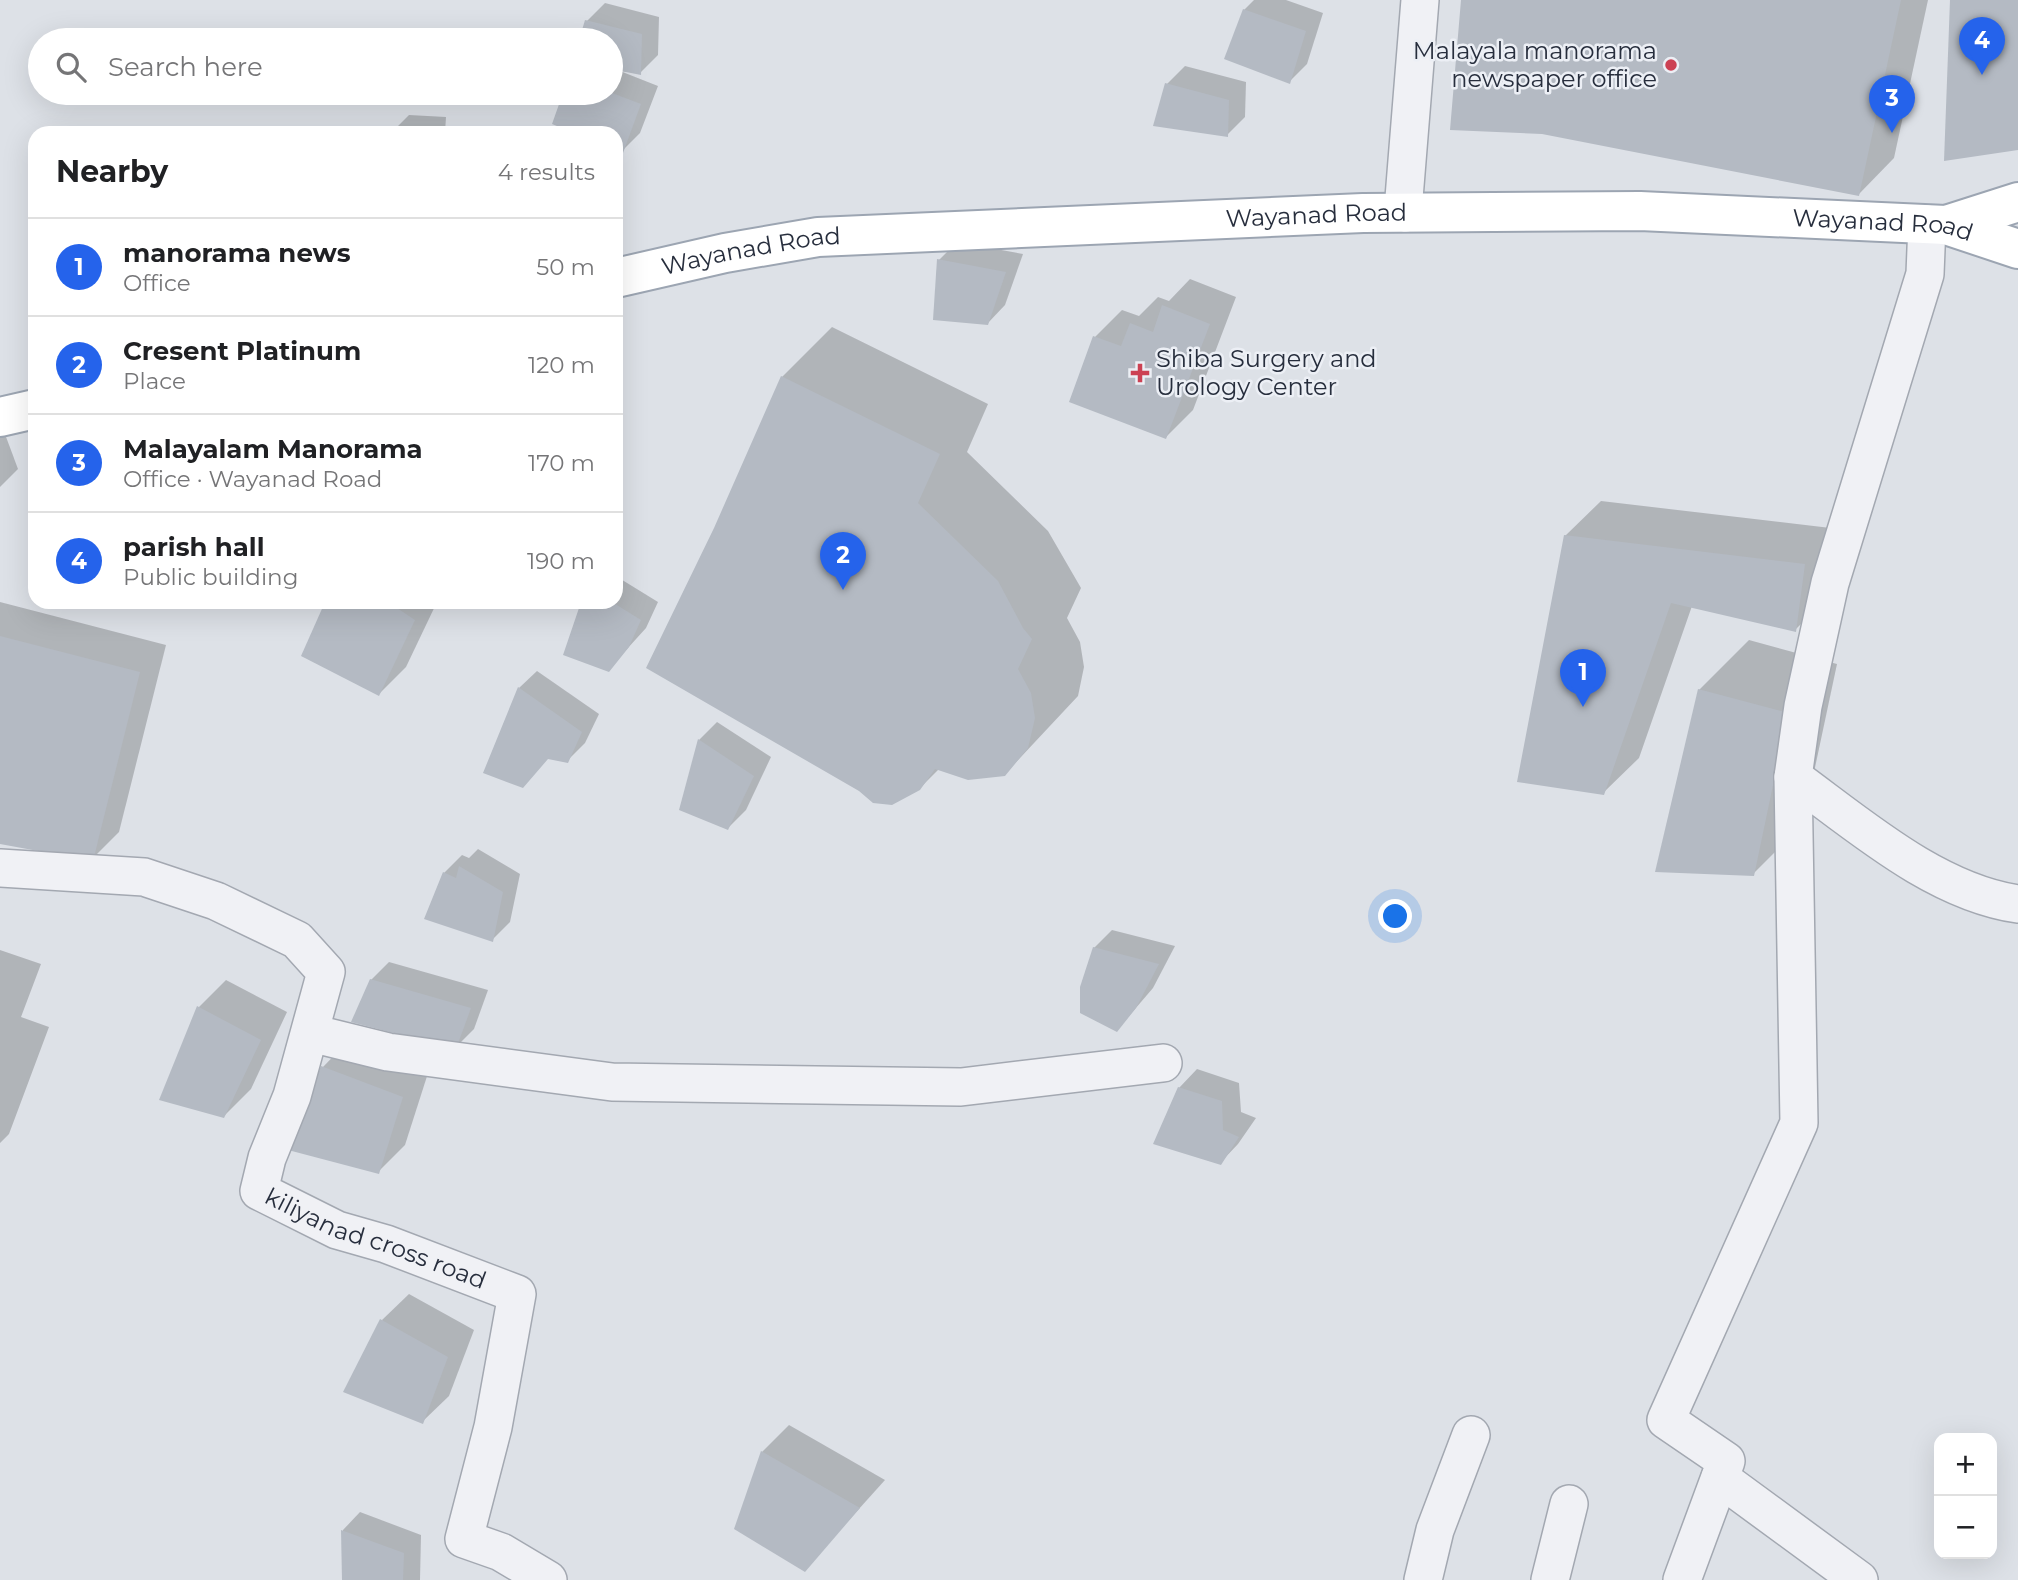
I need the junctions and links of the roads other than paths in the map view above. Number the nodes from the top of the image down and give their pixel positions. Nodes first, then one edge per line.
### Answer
1 (1420, 0) edge
2 (2018, 202) edge
3 (1406, 213) junction
4 (1936, 224) junction
5 (2018, 249) edge
6 (623, 276) edge
7 (28, 411) edge
8 (0, 417) edge
9 (1793, 778) junction
10 (0, 868) edge
11 (2018, 904) edge
12 (311, 1033) junction
13 (1163, 1063) dead end
14 (1471, 1435) dead end
15 (1720, 1478) junction
16 (1569, 1504) dead end
17 (548, 1580) edge
18 (1423, 1580) edge
19 (1550, 1580) edge
20 (1682, 1580) edge
21 (1859, 1580) edge

1 - 3 street
2 - 4 main road
3 - 4 main road, Wayanad Road
3 - 6 main road, Wayanad Road
4 - 5 main road, Wayanad Road
4 - 9 street
7 - 8 main road
9 - 11 street
9 - 15 street
10 - 12 street, kiliyanad cross road
12 - 13 street
12 - 17 street, kiliyanad cross road
14 - 18 street
15 - 20 street
15 - 21 street
16 - 19 street

